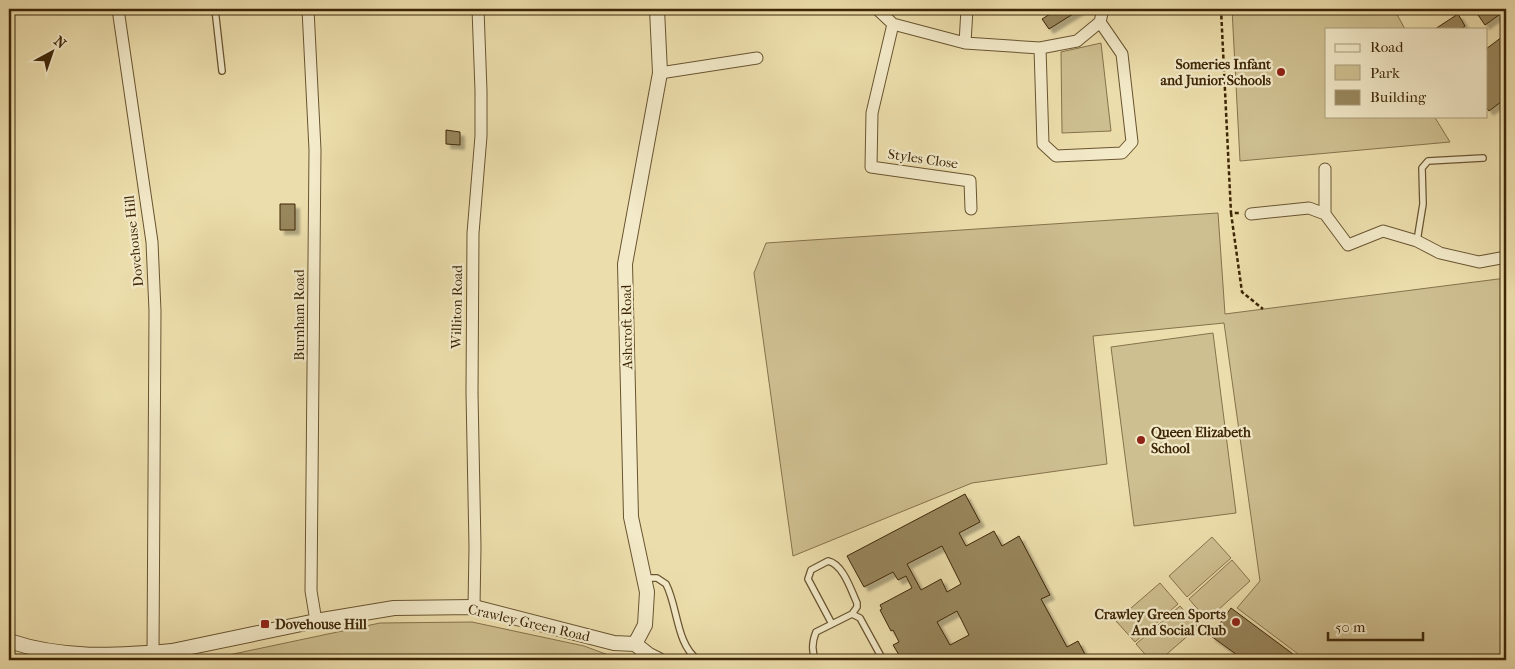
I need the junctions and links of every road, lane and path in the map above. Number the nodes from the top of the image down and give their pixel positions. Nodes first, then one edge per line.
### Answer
1 (118, 9) edge
2 (215, 9) edge
3 (308, 9) edge
4 (478, 9) edge
5 (657, 9) edge
6 (877, 9) edge
7 (968, 9) edge
8 (1103, 9) edge
9 (1221, 9) edge
10 (1100, 22) junction
11 (893, 24) junction
12 (965, 43) junction
13 (1040, 48) junction
14 (757, 58) dead end
15 (222, 71) dead end
16 (660, 73) junction
17 (1483, 158) dead end
18 (1325, 169) dead end
19 (970, 208) dead end
20 (1231, 213) junction
21 (1251, 214) joint
22 (1325, 214) junction
23 (1417, 241) junction
24 (1506, 257) edge
25 (1262, 309) dead end
26 (644, 578) junction
27 (474, 607) junction
28 (852, 614) junction
29 (316, 621) junction
30 (832, 624) junction
31 (9, 641) edge
32 (635, 644) junction
33 (153, 652) junction
34 (48, 656) edge
35 (659, 660) edge
36 (698, 660) edge
37 (816, 660) edge
38 (883, 660) edge

1 - 33 street, Dovehouse Hill
2 - 15 lane
3 - 29 street, Burnham Road
4 - 27 street, Williton Road
5 - 16 street, Ashcroft Road
6 - 11 street
7 - 12 street
8 - 10 street
9 - 20 path
10 - 13 street
10 - 13 street
11 - 12 street
11 - 19 street, Styles Close
12 - 13 street
14 - 16 street
16 - 26 street, Ashcroft Road
17 - 23 lane
18 - 22 street
20 - 21 path
20 - 25 path
21 - 22 street
22 - 23 street
23 - 24 street
26 - 32 street, Ashcroft Road
26 - 36 lane
27 - 29 street, Crawley Green Road
27 - 32 street, Crawley Green Road
28 - 30 lane
28 - 30 lane
28 - 38 lane
29 - 33 street, Crawley Green Road
30 - 37 lane
31 - 34 street, Crawley Green Road
32 - 35 street
33 - 34 street, Crawley Green Road

